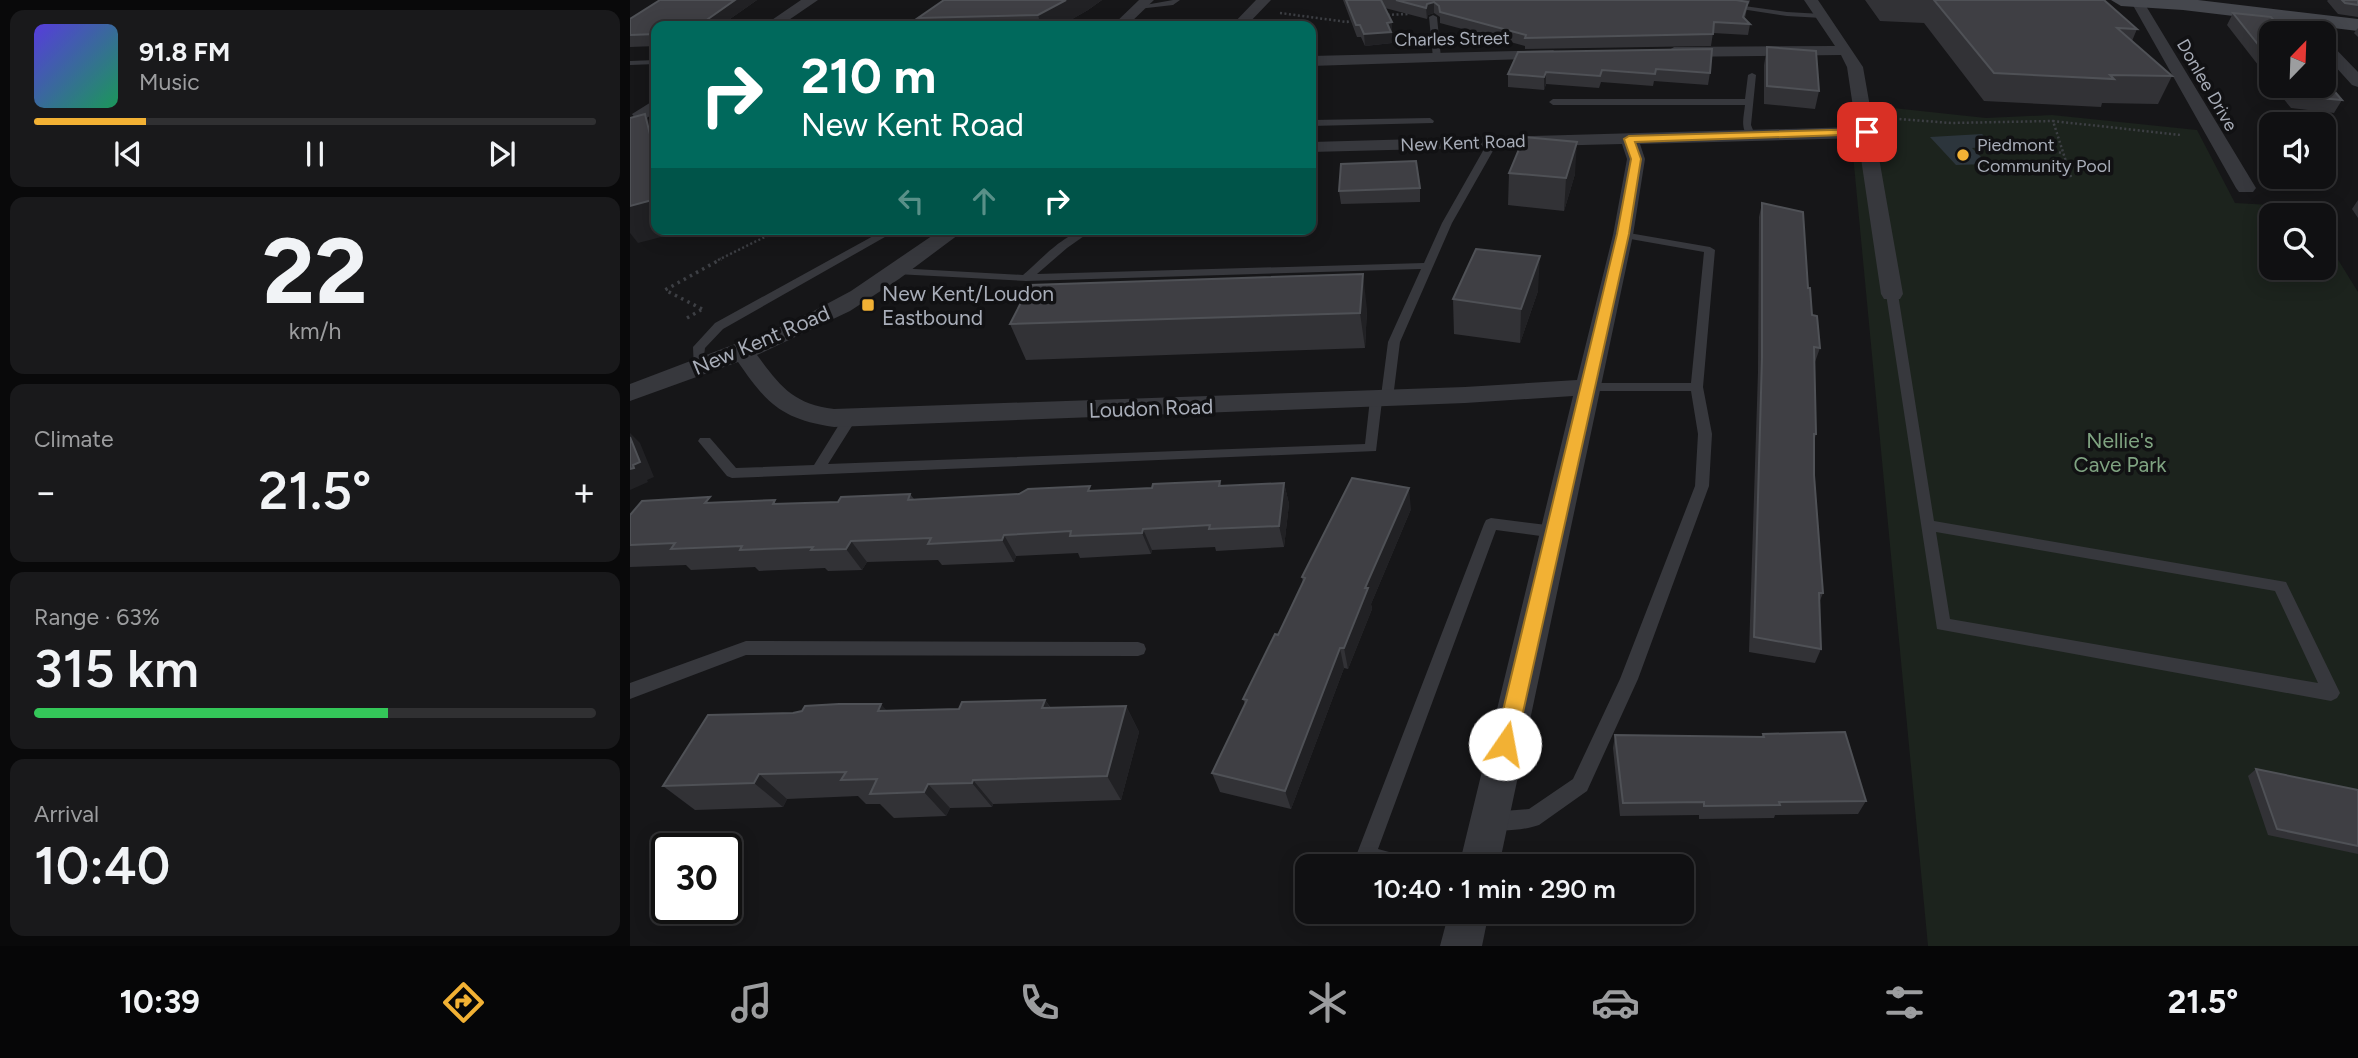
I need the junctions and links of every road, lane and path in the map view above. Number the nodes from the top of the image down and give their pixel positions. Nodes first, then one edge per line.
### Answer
1 (811, 0) edge
2 (1177, 0) edge
3 (1264, 0) edge
4 (1811, 0) edge
5 (2121, 0) edge
6 (2136, 1) edge
7 (2181, 2) edge
8 (1143, 4) edge
9 (1723, 5) edge
10 (1276, 12) dead end
11 (1415, 13) edge
12 (1375, 15) edge
13 (1822, 16) junction
14 (1433, 17) edge
15 (1355, 18) edge
16 (778, 21) edge
17 (1124, 21) edge
18 (1243, 21) edge
19 (2281, 21) edge
20 (2336, 25) edge
21 (2358, 25) edge
22 (1846, 50) junction
23 (1655, 53) edge
24 (1573, 55) edge
25 (1437, 58) junction
26 (2336, 58) edge
27 (1316, 61) edge
28 (651, 62) edge
29 (630, 63) edge
30 (1752, 75) dead end
31 (2358, 82) edge
32 (1553, 102) dead end
33 (1749, 102) junction
34 (651, 108) edge
35 (636, 118) edge
36 (1430, 121) dead end
37 (2053, 121) junction
38 (1316, 123) edge
39 (1873, 125) junction
40 (1751, 135) junction
41 (2181, 135) dead end
42 (1629, 139) junction
43 (1493, 142) junction
44 (1316, 147) edge
45 (2049, 151) dead end
46 (2063, 153) junction
47 (2071, 177) dead end
48 (2246, 188) dead end
49 (1623, 234) junction
50 (769, 235) edge
51 (883, 235) edge
52 (947, 235) edge
53 (1080, 235) edge
54 (1426, 266) junction
55 (895, 271) junction
56 (1026, 278) junction
57 (1892, 294) joint
58 (703, 310) dead end
59 (742, 351) junction
60 (698, 368) junction
61 (1588, 387) junction
62 (1697, 387) junction
63 (630, 393) edge
64 (1382, 398) junction
65 (850, 418) junction
66 (705, 441) dead end
67 (817, 471) junction
68 (1928, 525) junction
69 (1555, 531) junction
70 (1138, 649) dead end
71 (630, 691) edge
72 (1489, 821) junction
73 (1367, 854) edge
74 (1482, 854) edge
75 (1466, 924) edge
76 (1461, 946) edge

1 - 16 street
2 - 8 lane
3 - 18 street
4 - 13 street
5 - 6 street
6 - 7 street
6 - 48 street, Donlee Drive
7 - 19 street
8 - 17 street
9 - 13 lane
10 - 15 path
11 - 12 path
13 - 22 street
14 - 25 lane
20 - 21 street
22 - 23 street
22 - 39 street
24 - 25 street, Charles Street
25 - 27 street, Charles Street
26 - 31 street
28 - 29 lane
30 - 33 lane
32 - 33 lane
33 - 40 lane
34 - 35 street
36 - 38 lane
37 - 39 path
37 - 41 path
37 - 46 path
39 - 40 street, New Kent Road
39 - 57 street
40 - 42 street, New Kent Road
42 - 43 street, New Kent Road
42 - 49 street
43 - 44 street, New Kent Road
43 - 54 lane
45 - 46 path
46 - 47 path
49 - 61 street
49 - 62 lane
50 - 58 path
51 - 60 lane
52 - 55 street, New Kent Road
53 - 56 lane
54 - 56 lane
54 - 64 lane
55 - 56 lane
55 - 59 street, New Kent Road
57 - 68 lane
59 - 60 street, New Kent Road
59 - 65 street, Loudon Road
60 - 63 street, New Kent Road
61 - 62 lane
61 - 64 street, Loudon Road
61 - 69 street
62 - 72 lane
64 - 65 street, Loudon Road
64 - 67 lane
65 - 67 lane
66 - 67 lane
68 - 68 lane
69 - 72 street
69 - 73 lane
70 - 71 lane
72 - 74 street
75 - 76 street

